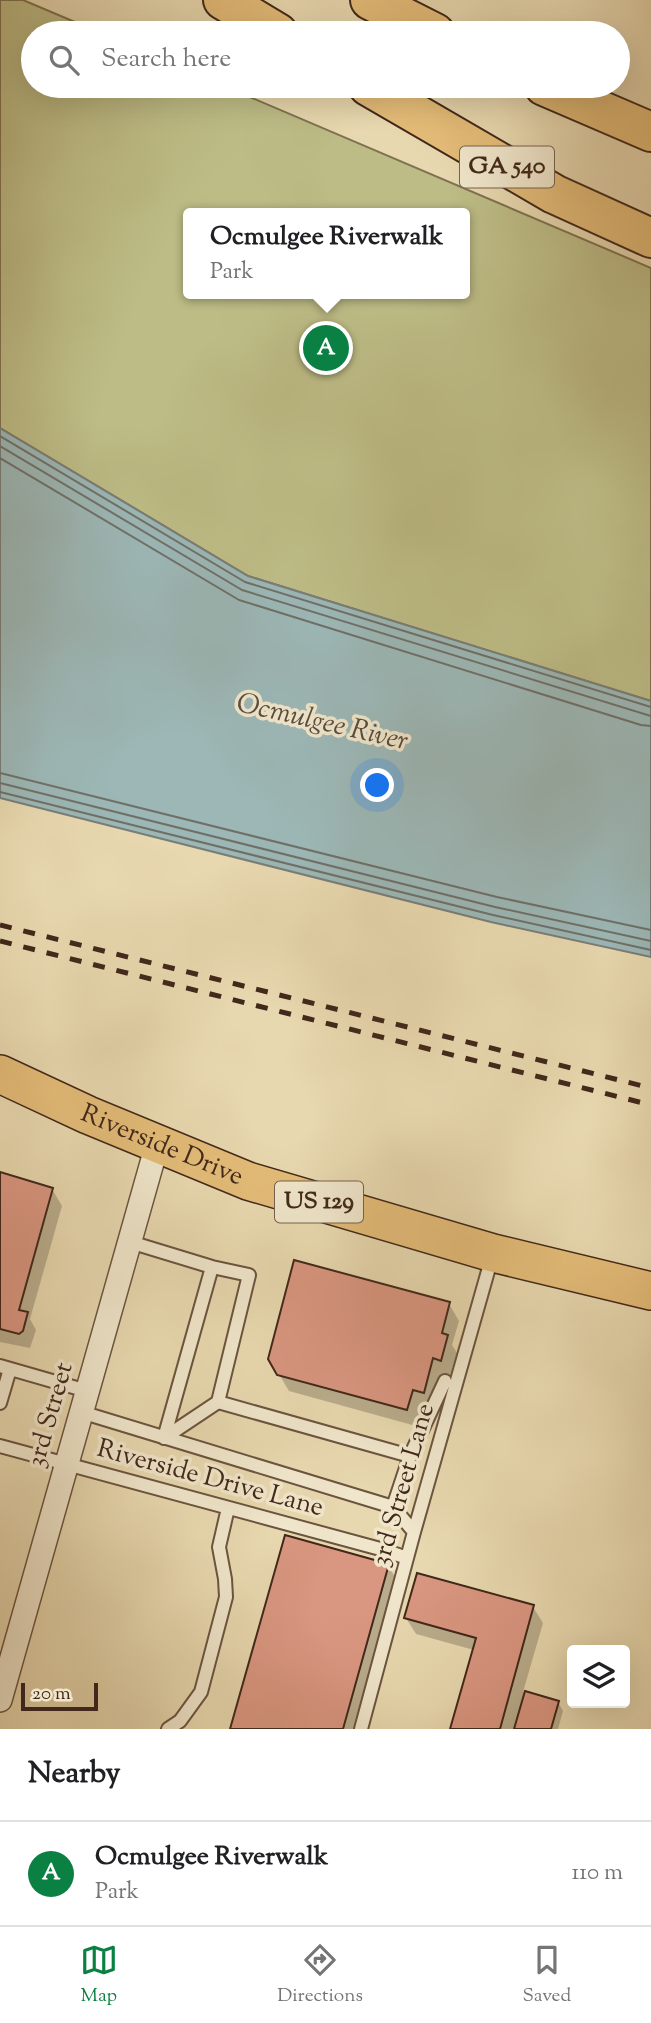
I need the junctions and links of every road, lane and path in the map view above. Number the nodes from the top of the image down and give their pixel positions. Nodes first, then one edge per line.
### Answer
1 (223, 0) edge
2 (370, 0) edge
3 (258, 21) edge
4 (411, 21) edge
5 (389, 98) edge
6 (572, 98) edge
7 (651, 132) edge
8 (651, 238) edge
9 (0, 1074) edge
10 (157, 1145) junction
11 (130, 1242) junction
12 (493, 1254) junction
13 (212, 1267) junction
14 (651, 1291) edge
15 (5, 1367) edge
16 (446, 1381) dead end
17 (84, 1401) junction
18 (218, 1402) junction
19 (0, 1404) edge
20 (164, 1438) junction
21 (0, 1446) edge
22 (410, 1456) junction
23 (67, 1464) junction
24 (393, 1507) junction
25 (228, 1508) junction
26 (414, 1532) junction
27 (407, 1558) junction
28 (0, 1700) edge
29 (168, 1729) edge
30 (361, 1729) edge

1 - 3 highway
2 - 4 highway
5 - 8 highway, GA 540
6 - 7 highway
9 - 10 main road, Riverside Drive / US 129
10 - 11 street, 3rd Street
10 - 12 main road, Riverside Drive / US 129
11 - 13 lane
11 - 17 street, 3rd Street
12 - 14 main road, Riverside Drive / US 129
12 - 26 lane, 3rd Street Lane
13 - 18 lane
13 - 20 lane
15 - 17 lane
15 - 19 lane
16 - 22 lane
17 - 20 lane
17 - 23 street, 3rd Street
18 - 20 lane
18 - 22 lane
20 - 24 lane
21 - 23 lane, Riverside Drive Lane
22 - 24 lane
23 - 25 lane, Riverside Drive Lane
23 - 28 street, 3rd Street
24 - 26 lane
25 - 27 lane, Riverside Drive Lane
25 - 29 lane
26 - 27 lane, 3rd Street Lane
27 - 30 lane, 3rd Street Lane

